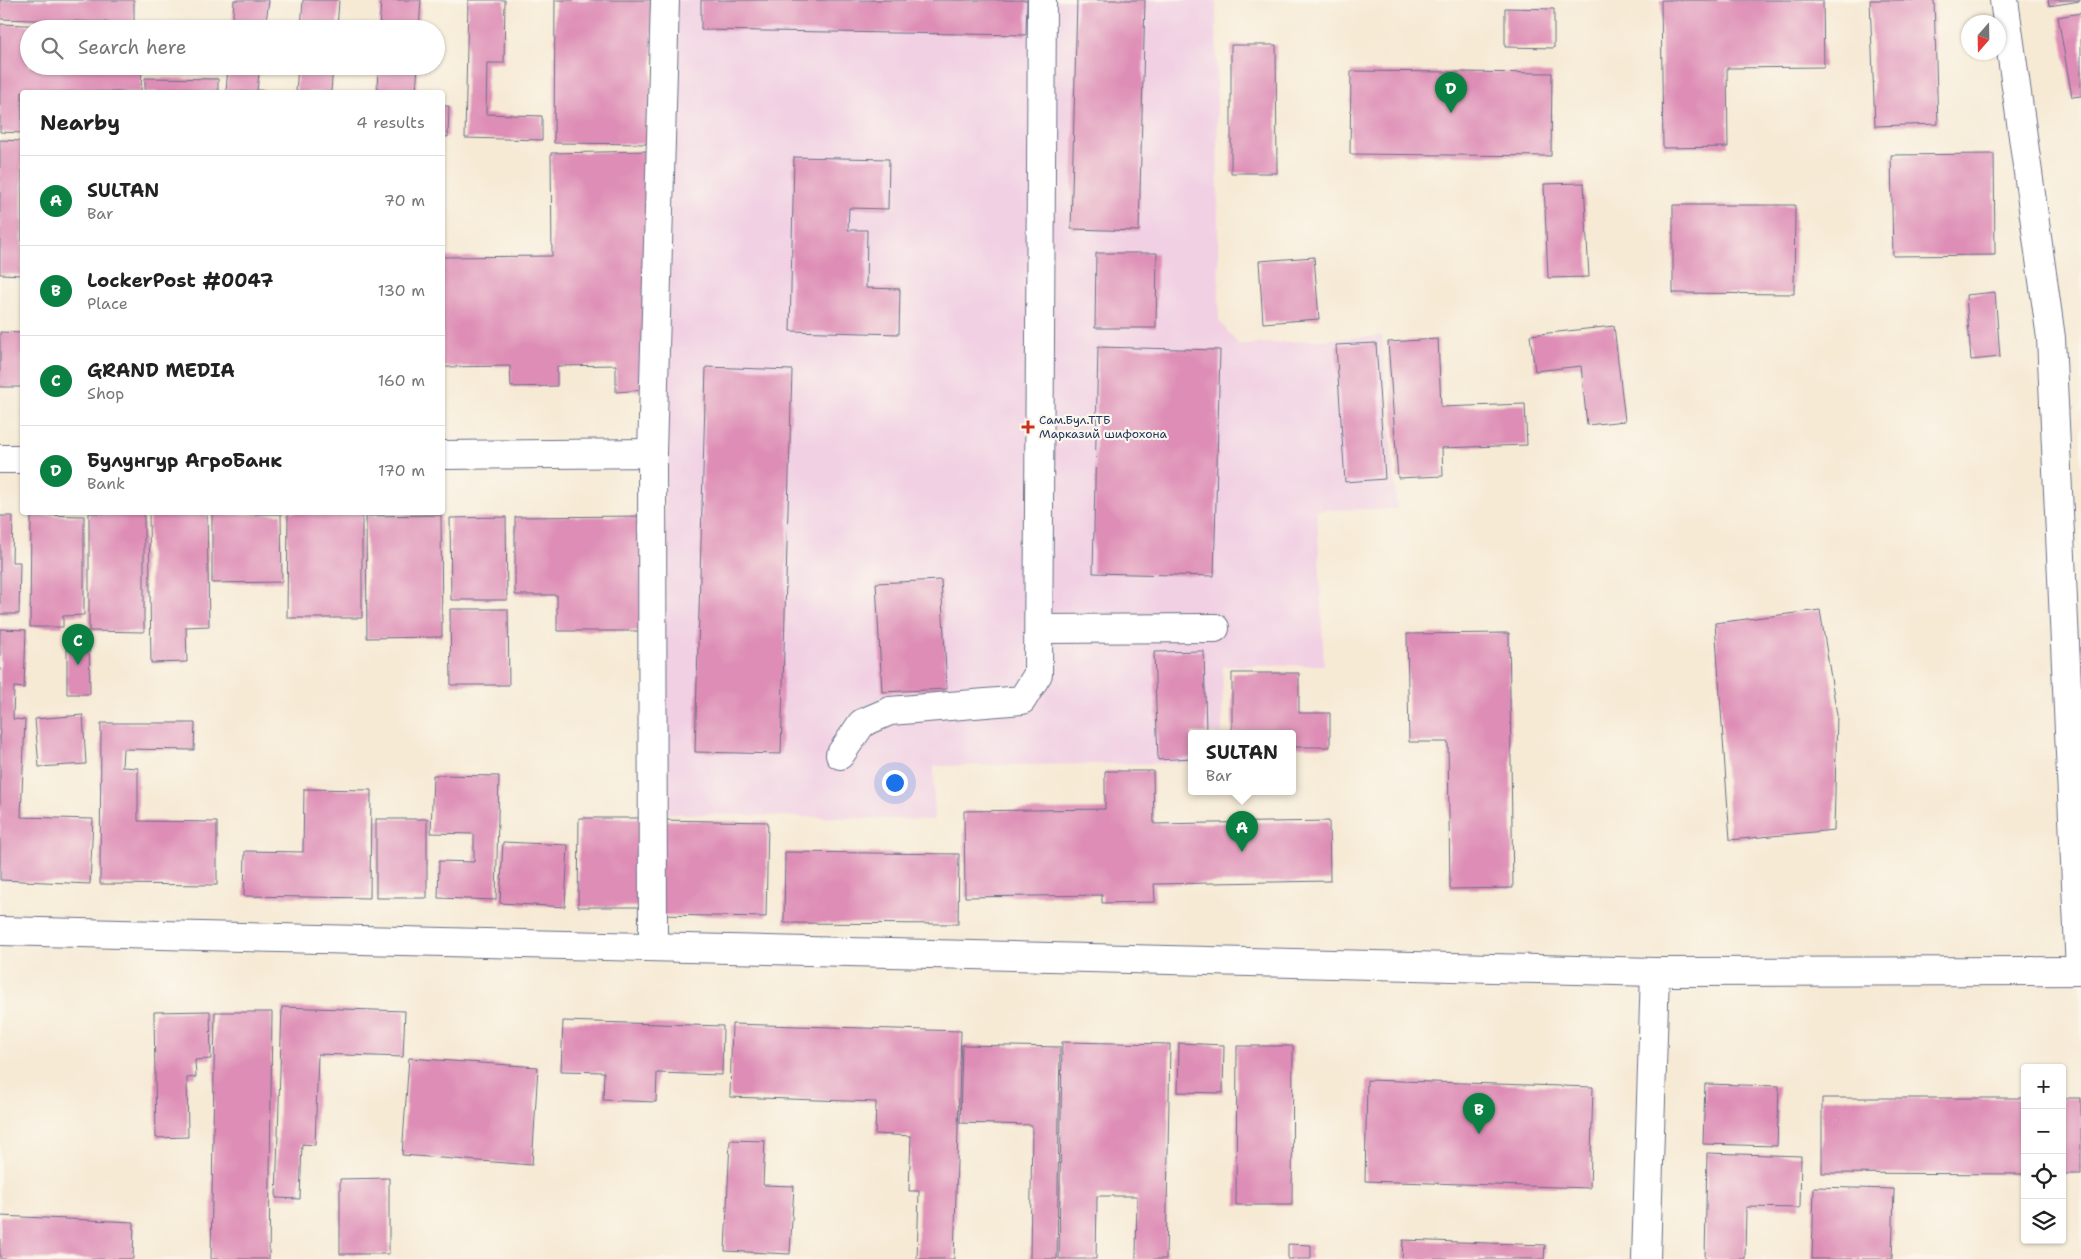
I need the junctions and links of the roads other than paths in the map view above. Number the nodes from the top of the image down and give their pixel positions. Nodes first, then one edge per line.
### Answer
1 (665, 0) edge
2 (1042, 0) edge
3 (2004, 0) edge
4 (652, 453) junction
5 (445, 455) edge
6 (0, 459) edge
7 (20, 459) edge
8 (1215, 628) dead end
9 (1040, 629) junction
10 (840, 755) dead end
11 (0, 931) edge
12 (653, 947) junction
13 (2081, 971) edge
14 (1655, 972) junction
15 (1646, 1259) edge

1 - 4 street
2 - 9 street
3 - 13 street
4 - 5 street
4 - 12 street
6 - 7 street
8 - 9 street
9 - 10 street
11 - 12 street
12 - 14 street
13 - 14 street
14 - 15 street

